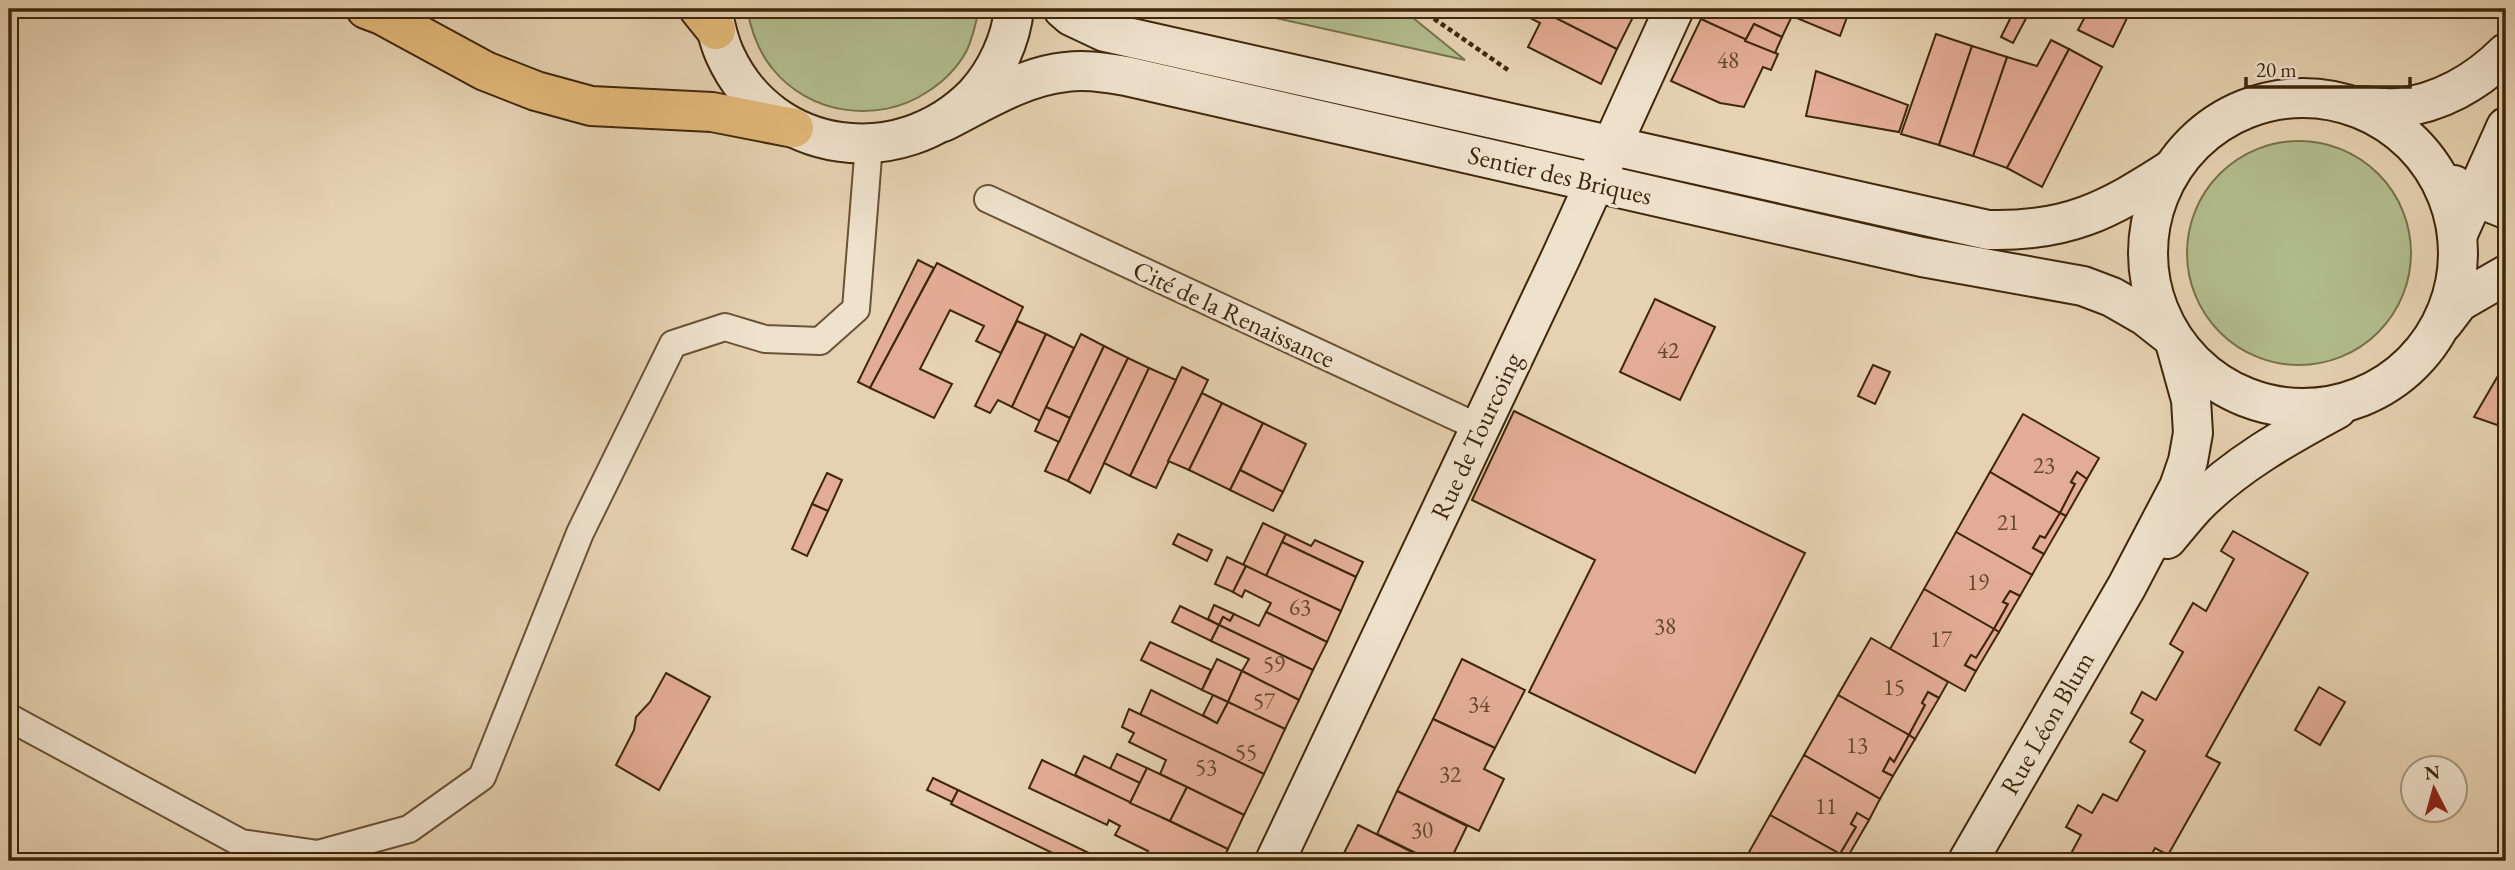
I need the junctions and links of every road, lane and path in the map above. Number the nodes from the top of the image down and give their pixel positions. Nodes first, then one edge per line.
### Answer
1 (366, 9) edge
2 (1014, 9) edge
3 (1063, 9) edge
4 (1674, 9) edge
5 (709, 16) edge
6 (2506, 53) edge
7 (2350, 105) junction
8 (943, 122) junction
9 (2506, 127) edge
10 (794, 128) junction
11 (869, 144) junction
12 (1612, 144) junction
13 (2431, 165) junction
14 (2172, 169) junction
15 (1595, 183) junction
16 (988, 200) dead end
17 (2490, 203) edge
18 (2457, 236) junction
19 (2506, 275) edge
20 (2434, 336) junction
21 (2173, 338) junction
22 (2354, 399) junction
23 (1480, 428) junction
24 (2127, 586) junction
25 (10, 718) edge
26 (1275, 861) edge
27 (1968, 861) edge

1 - 10 highway
2 - 8 main road
3 - 12 main road, Sentier des Briques
4 - 12 main road, Rue de Tourcoing
5 - 10 main road
6 - 7 main road
7 - 13 main road
7 - 14 main road
8 - 11 main road
8 - 15 main road, Sentier des Briques
9 - 17 main road
10 - 11 main road
11 - 25 lane
12 - 14 main road, Sentier des Briques
12 - 15 main road, Rue de Tourcoing
13 - 17 main road
13 - 18 main road
14 - 21 main road
15 - 21 main road, Sentier des Briques
15 - 23 main road, Rue de Tourcoing
16 - 23 lane, Cité de la Renaissance
17 - 18 main road
18 - 20 main road
19 - 20 main road
20 - 22 main road
21 - 22 main road
21 - 24 main road, Rue Léon Blum
22 - 24 main road, Rue Léon Blum
23 - 26 main road, Rue de Tourcoing
24 - 27 main road, Rue Léon Blum

